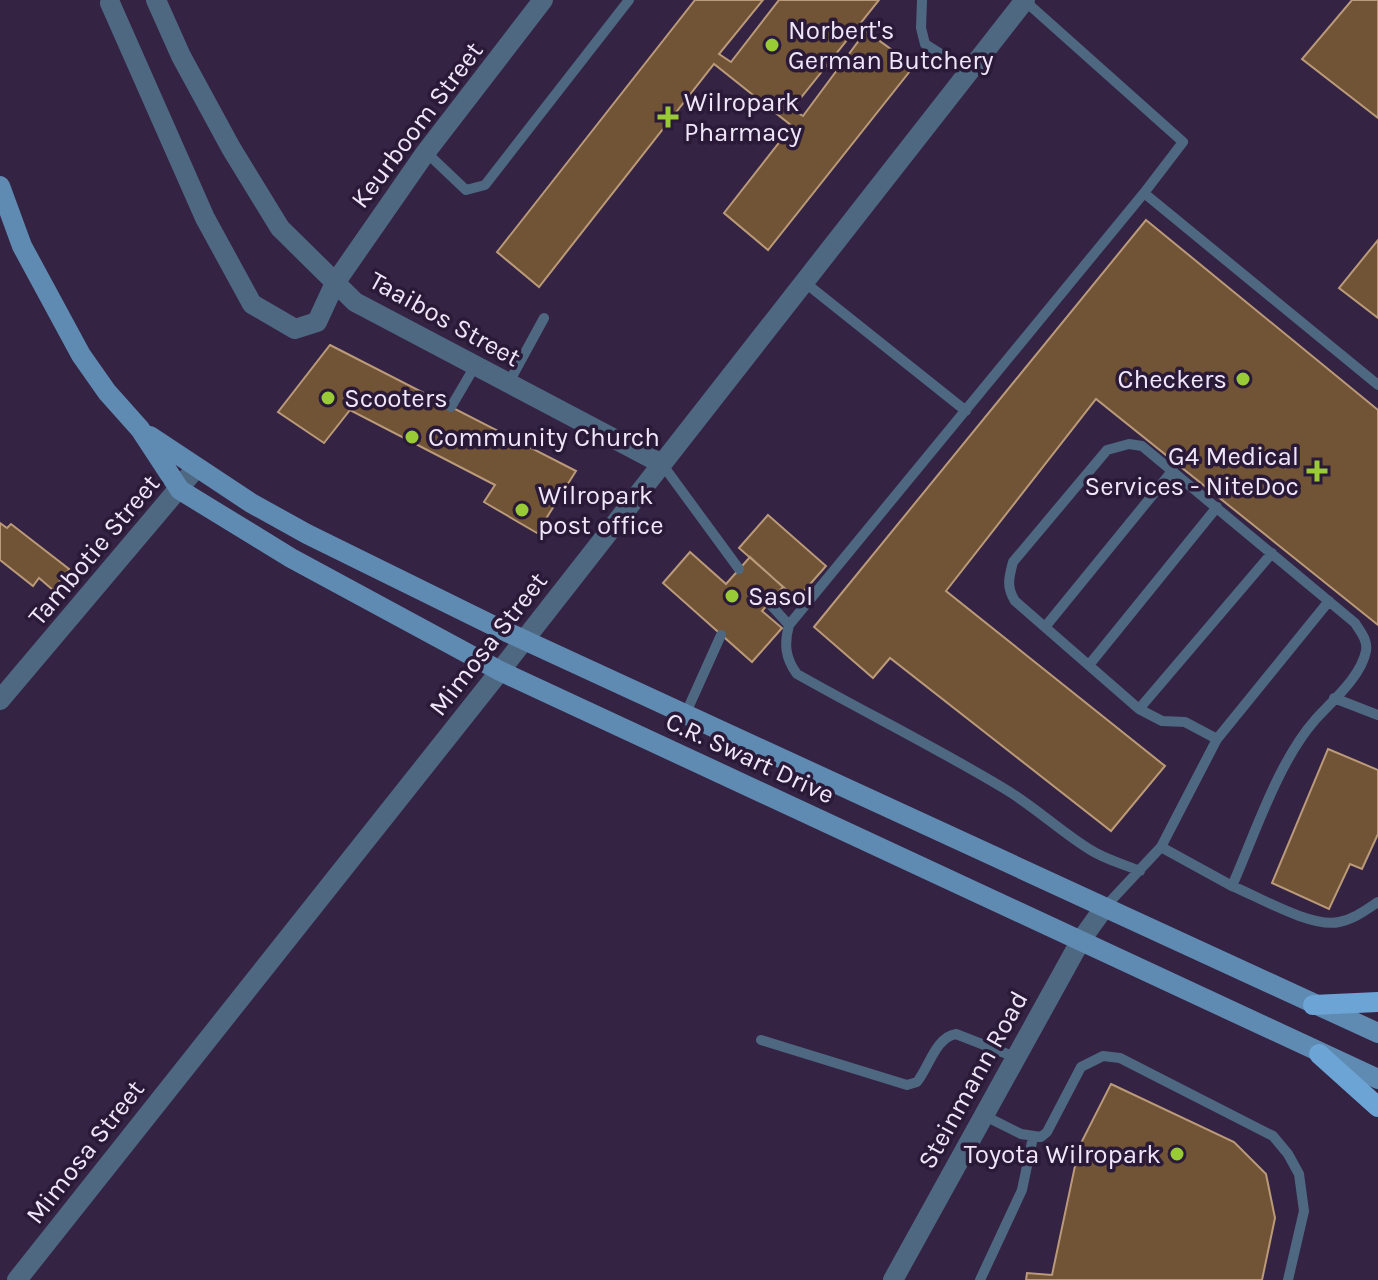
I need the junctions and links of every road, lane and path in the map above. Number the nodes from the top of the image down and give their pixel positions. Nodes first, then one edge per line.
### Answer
1 (156, 0) edge
2 (543, 0) edge
3 (629, 0) edge
4 (922, 0) edge
5 (1025, 1) edge
6 (110, 3) dead end
7 (968, 71) junction
8 (426, 152) junction
9 (0, 186) edge
10 (1144, 193) junction
11 (803, 281) junction
12 (335, 283) junction
13 (544, 318) dead end
14 (475, 366) junction
15 (508, 384) junction
16 (1378, 385) edge
17 (451, 407) dead end
18 (966, 411) junction
19 (140, 429) junction
20 (662, 464) junction
21 (196, 468) junction
22 (1173, 470) junction
23 (180, 490) junction
24 (1217, 507) junction
25 (1272, 553) junction
26 (739, 569) dead end
27 (1329, 601) junction
28 (769, 603) dead end
29 (789, 625) junction
30 (1045, 627) junction
31 (721, 635) dead end
32 (524, 641) junction
33 (1089, 665) junction
34 (500, 671) junction
35 (1334, 698) junction
36 (0, 700) edge
37 (1139, 709) junction
38 (685, 715) junction
39 (1378, 715) edge
40 (1217, 739) junction
41 (1161, 847) junction
42 (1140, 871) junction
43 (1232, 886) junction
44 (1378, 902) edge
45 (1104, 908) junction
46 (1081, 940) junction
47 (1378, 1002) edge
48 (1313, 1005) junction
49 (1378, 1033) edge
50 (761, 1040) dead end
51 (1319, 1054) junction
52 (1015, 1057) junction
53 (1378, 1079) edge
54 (1378, 1107) edge
55 (983, 1115) junction
56 (1033, 1137) junction
57 (17, 1280) edge
58 (893, 1280) edge
59 (980, 1280) edge
60 (1288, 1280) edge

1 - 12 street, Taaibos Street
2 - 8 street, Keurboom Street
3 - 8 lane
4 - 7 lane
5 - 7 street, Mimosa Street
5 - 10 lane
6 - 12 street, Keurboom Street
7 - 11 street, Mimosa Street
8 - 12 street, Keurboom Street
9 - 19 main road, C.R. Swart Drive
10 - 16 lane
10 - 18 lane
11 - 18 lane
11 - 20 street, Mimosa Street
12 - 14 street, Taaibos Street
13 - 15 lane
14 - 15 street, Taaibos Street
14 - 17 lane
15 - 20 street, Taaibos Street
18 - 29 lane
19 - 21 main road, C.R. Swart Drive
19 - 23 main road, C.R. Swart Drive
20 - 26 lane
20 - 32 street, Mimosa Street
21 - 23 street, Tambotie Street
21 - 32 main road, C.R. Swart Drive
22 - 24 lane
22 - 30 lane
22 - 30 lane
23 - 34 main road, C.R. Swart Drive
23 - 36 street, Tambotie Street
24 - 25 lane
24 - 33 lane
25 - 27 lane
25 - 37 lane
27 - 35 lane
27 - 40 lane
28 - 29 lane
29 - 42 lane
30 - 33 lane
31 - 38 lane
32 - 34 street, Mimosa Street
32 - 38 main road, C.R. Swart Drive
33 - 37 lane
34 - 46 main road, C.R. Swart Drive
34 - 57 street, Mimosa Street
35 - 39 lane
35 - 43 lane
37 - 40 lane
38 - 45 main road, C.R. Swart Drive
40 - 41 lane
41 - 42 lane
41 - 43 lane
42 - 45 lane
43 - 44 lane
45 - 46 street, Steinmann Road
45 - 48 main road, C.R. Swart Drive
46 - 51 main road, C.R. Swart Drive
46 - 52 street, Steinmann Road
47 - 48 main road
48 - 49 main road, C.R. Swart Drive
50 - 52 lane
51 - 53 main road, C.R. Swart Drive
51 - 54 main road
52 - 55 street, Steinmann Road
55 - 56 lane
55 - 58 street, Steinmann Road
56 - 59 lane
56 - 60 lane

